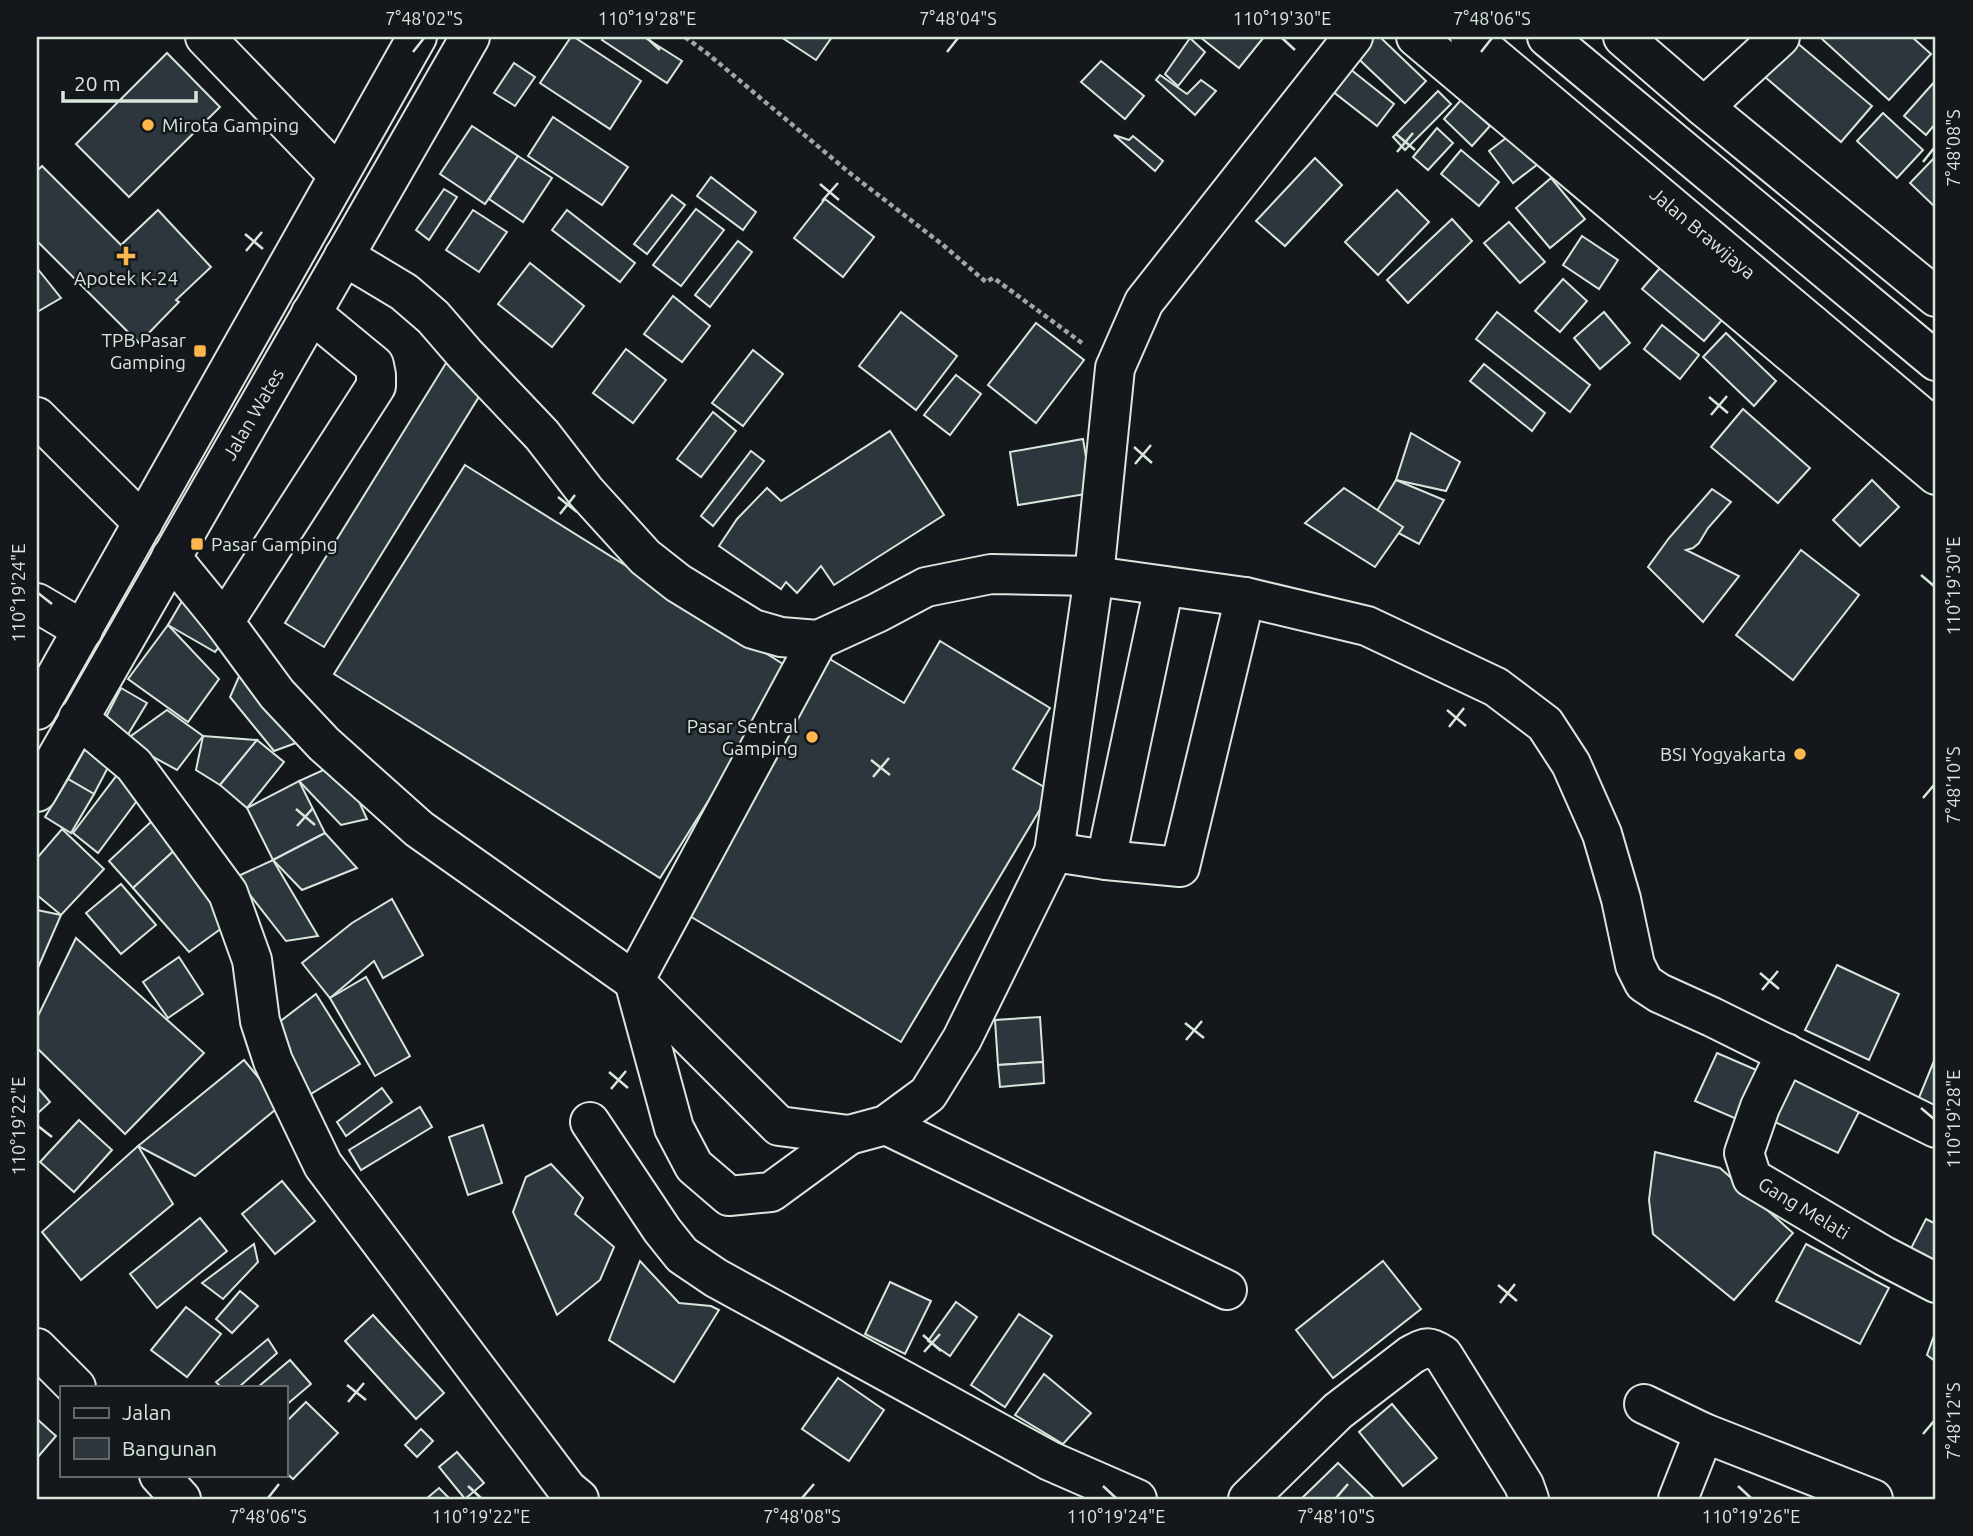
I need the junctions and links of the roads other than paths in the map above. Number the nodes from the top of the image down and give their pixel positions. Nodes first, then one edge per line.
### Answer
1 (417, 37) edge
2 (470, 37) edge
3 (1353, 37) edge
4 (1416, 37) edge
5 (1547, 37) edge
6 (1623, 37) edge
7 (1780, 37) edge
8 (214, 41) edge
9 (1492, 44) edge
10 (1704, 107) junction
11 (338, 175) junction
12 (344, 256) junction
13 (1936, 297) edge
14 (311, 313) junction
15 (1800, 337) junction
16 (1936, 361) edge
17 (37, 416) edge
18 (1936, 429) edge
19 (1936, 475) edge
20 (142, 523) junction
21 (171, 557) junction
22 (1094, 576) junction
23 (1164, 586) junction
24 (1245, 597) junction
25 (37, 603) edge
26 (224, 622) junction
27 (83, 630) junction
28 (818, 640) junction
29 (37, 710) edge
30 (78, 718) junction
31 (37, 792) edge
32 (1054, 852) junction
33 (1106, 860) junction
34 (634, 981) junction
35 (1786, 1053) junction
36 (590, 1122) dead end
37 (886, 1125) junction
38 (1936, 1128) edge
39 (849, 1135) junction
40 (1936, 1283) edge
41 (1227, 1290) dead end
42 (37, 1348) edge
43 (75, 1386) edge
44 (1644, 1404) dead end
45 (1704, 1433) junction
46 (160, 1476) edge
47 (567, 1496) edge
48 (181, 1499) edge
49 (1137, 1499) edge
50 (1248, 1499) edge
51 (1529, 1499) edge
52 (1678, 1499) edge
53 (1873, 1499) edge

1 - 11 main road
2 - 12 main road, Jalan Wates
3 - 22 main road
4 - 15 main road
5 - 16 main road
6 - 10 main road
7 - 10 main road
8 - 11 main road
9 - 15 main road, Jalan Brawijaya
10 - 13 main road
11 - 20 main road
12 - 14 main road, Jalan Wates
12 - 28 main road
14 - 21 main road, Jalan Wates
14 - 26 main road
15 - 18 main road, Jalan Brawijaya
15 - 19 main road
17 - 20 main road
20 - 27 main road
21 - 26 main road
21 - 30 main road, Jalan Wates
22 - 23 main road
22 - 28 main road
22 - 32 main road
23 - 24 main road
23 - 33 main road
24 - 33 main road
24 - 35 main road
25 - 27 main road
26 - 34 main road
27 - 29 main road
28 - 34 main road
30 - 31 main road, Jalan Wates
30 - 47 main road
32 - 33 main road
32 - 37 main road
34 - 39 main road
34 - 39 main road
35 - 38 main road
35 - 40 main road, Gang Melati
36 - 49 main road
37 - 39 main road
37 - 41 main road
42 - 43 main road
44 - 45 main road
45 - 52 main road
45 - 53 main road
46 - 48 main road
50 - 51 main road

